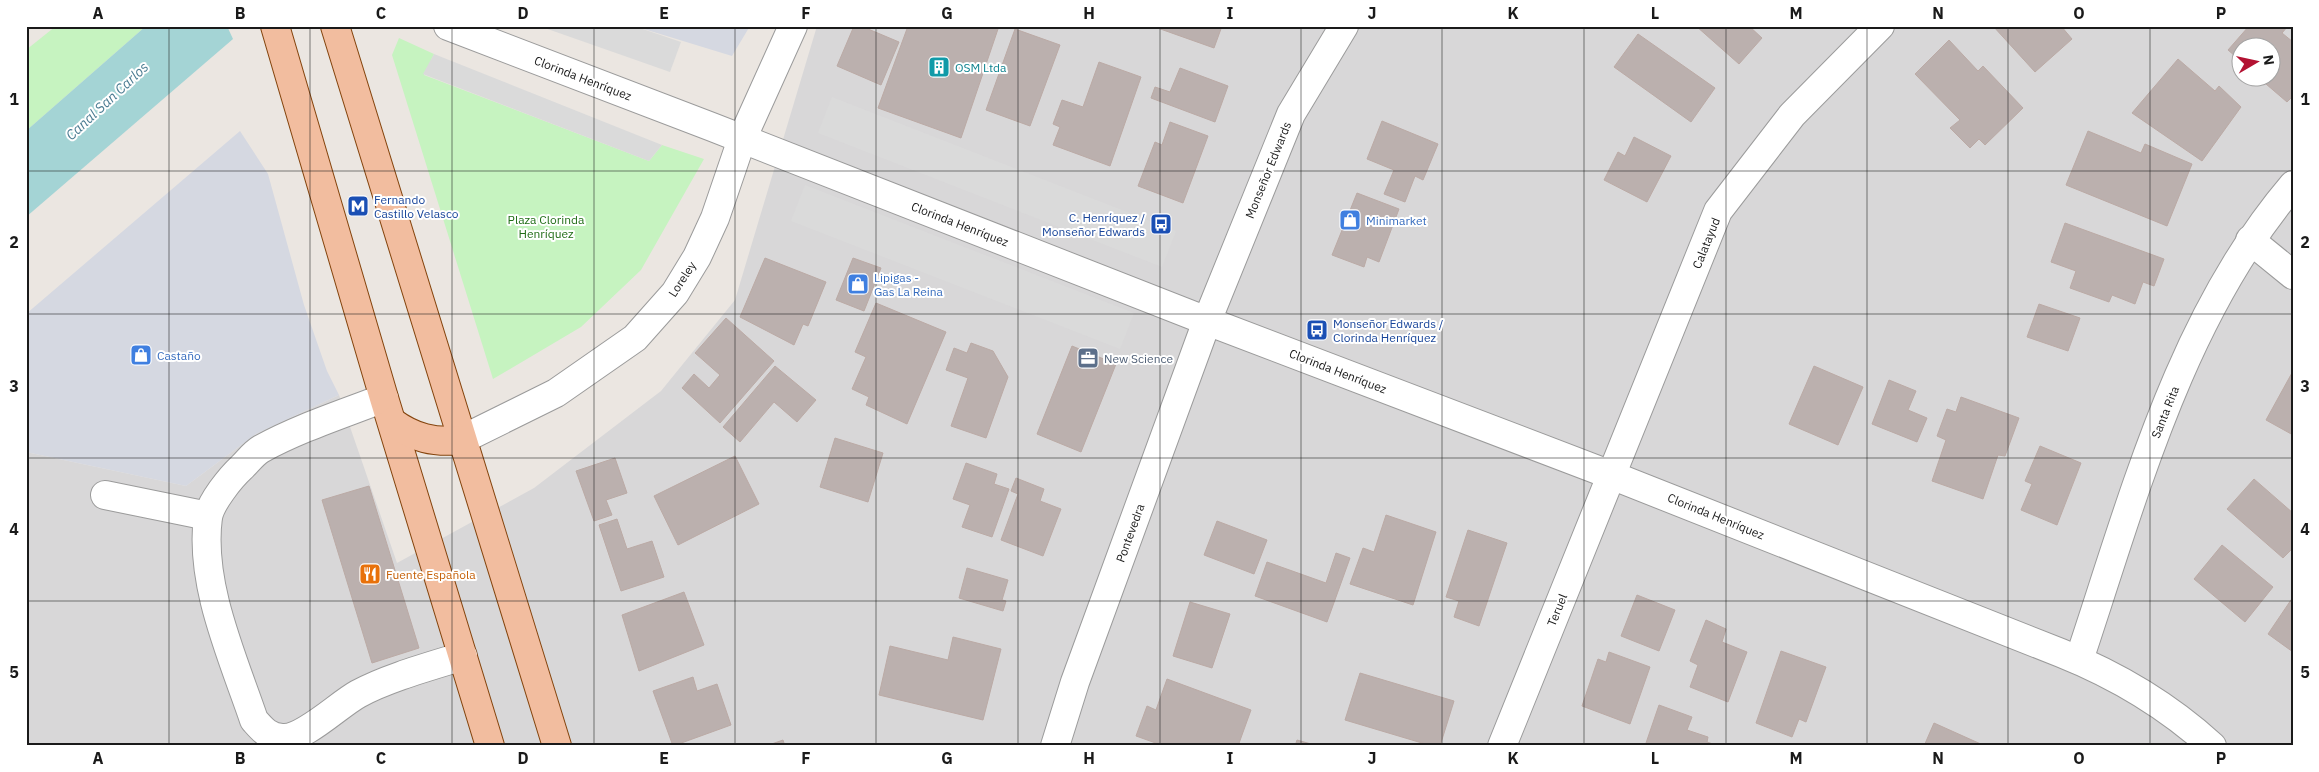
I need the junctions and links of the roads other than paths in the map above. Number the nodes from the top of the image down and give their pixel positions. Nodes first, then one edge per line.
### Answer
1 (275, 26) edge
2 (335, 26) edge
3 (448, 26) edge
4 (793, 26) edge
5 (1344, 26) edge
6 (1880, 26) edge
7 (742, 139) junction
8 (2293, 185) edge
9 (2250, 240) junction
10 (2293, 275) edge
11 (1207, 321) junction
12 (388, 410) junction
13 (461, 440) junction
14 (1611, 475) junction
15 (105, 495) dead end
16 (208, 516) junction
17 (463, 656) junction
18 (2078, 660) junction
19 (490, 746) edge
20 (558, 746) edge
21 (1055, 746) edge
22 (1502, 746) edge
23 (2212, 746) edge

1 - 12 main road
2 - 13 main road
3 - 7 street, Clorinda Henríquez
4 - 7 street, Loreley
5 - 11 street, Monseñor Edwards
6 - 14 street, Calatayud
7 - 11 street, Clorinda Henríquez
7 - 13 street, Loreley
8 - 9 street, Santa Rita
9 - 10 street
9 - 18 street, Santa Rita
11 - 14 street, Clorinda Henríquez
11 - 21 street, Pontevedra
12 - 13 main road
12 - 16 street
12 - 17 main road
13 - 20 main road
14 - 18 street, Clorinda Henríquez
14 - 22 street, Teruel
15 - 16 street
16 - 17 street
17 - 19 main road
18 - 23 street, Clorinda Henríquez

